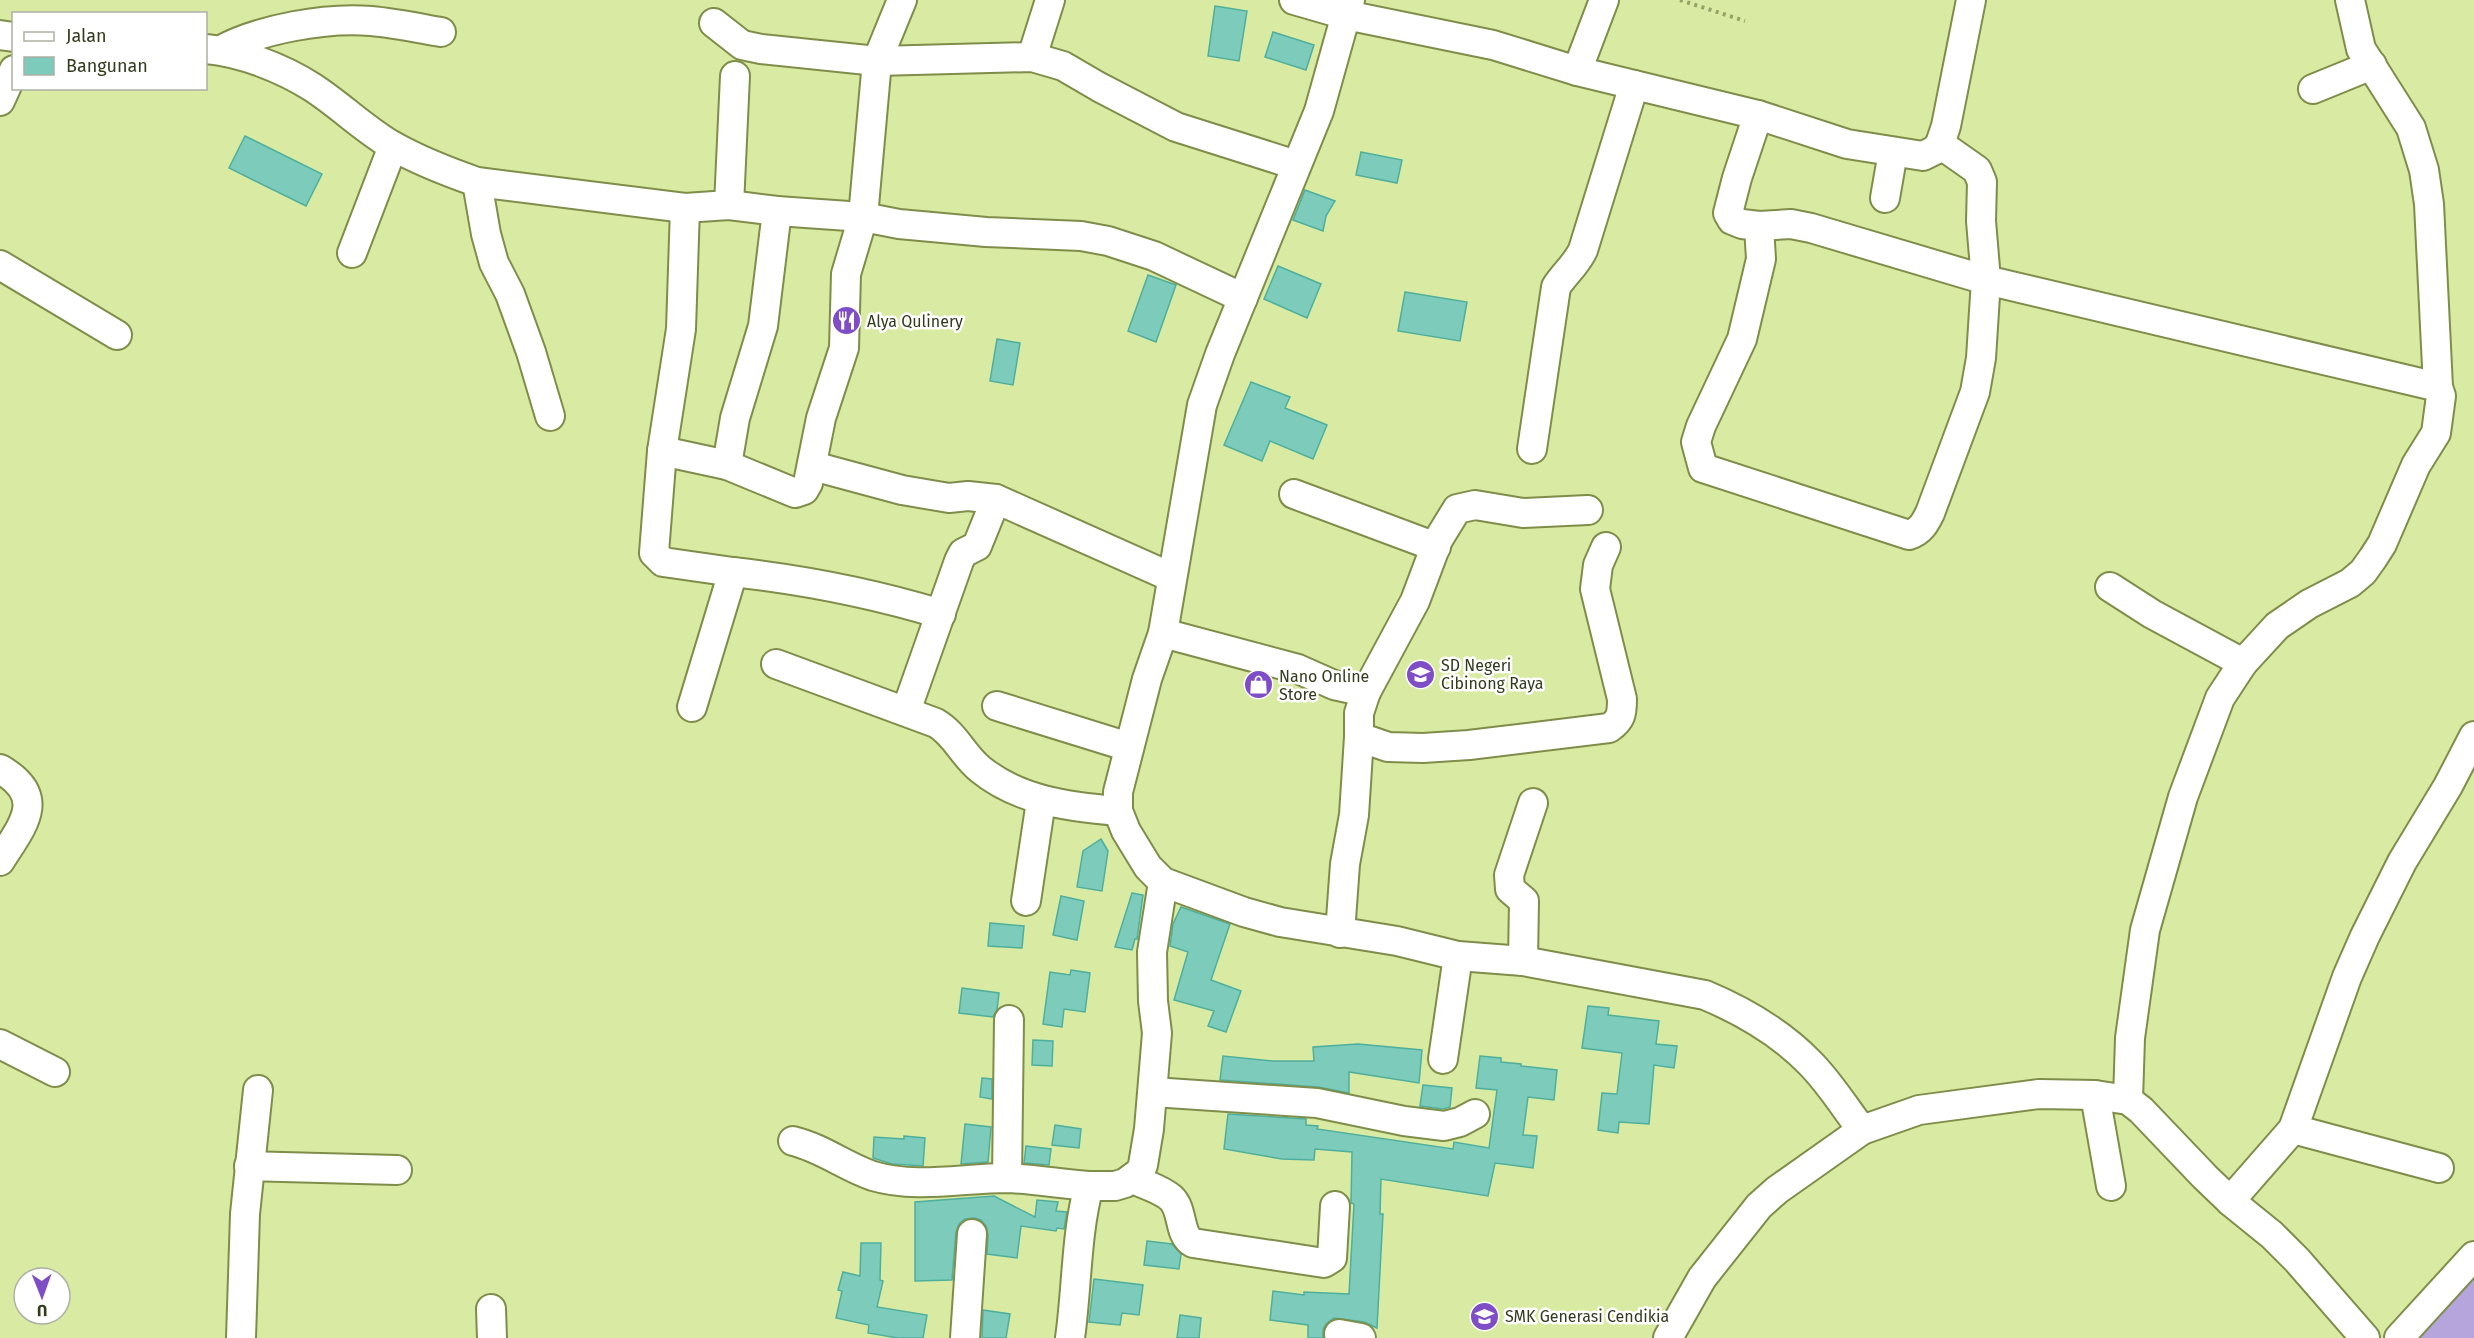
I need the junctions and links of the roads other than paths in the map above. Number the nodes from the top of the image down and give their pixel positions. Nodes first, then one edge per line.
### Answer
1 (902, 0) edge
2 (1050, 0) edge
3 (1294, 0) edge
4 (1604, 0) edge
5 (1971, 0) edge
6 (2350, 0) edge
7 (1348, 7) edge
8 (714, 23) dead end
9 (441, 32) dead end
10 (213, 49) edge
11 (1032, 57) junction
12 (877, 61) junction
13 (2372, 65) junction
14 (1577, 71) junction
15 (12, 74) edge
16 (735, 76) dead end
17 (1634, 85) junction
18 (2313, 89) dead end
19 (0, 101) edge
20 (1758, 115) junction
21 (1940, 144) junction
22 (393, 146) junction
23 (1893, 152) junction
24 (1296, 165) junction
25 (477, 182) junction
26 (1885, 198) dead end
27 (729, 205) junction
28 (686, 207) junction
29 (777, 212) junction
30 (863, 217) junction
31 (1759, 226) junction
32 (352, 253) dead end
33 (0, 265) edge
34 (1986, 280) junction
35 (1243, 298) junction
36 (117, 335) dead end
37 (2438, 387) junction
38 (550, 416) dead end
39 (1532, 450) dead end
40 (662, 451) junction
41 (727, 465) junction
42 (813, 466) junction
43 (1294, 494) dead end
44 (996, 499) junction
45 (1588, 510) dead end
46 (1436, 547) junction
47 (1606, 548) dead end
48 (733, 572) junction
49 (1171, 577) junction
50 (2110, 587) dead end
51 (941, 614) junction
52 (1163, 633) junction
53 (2243, 663) junction
54 (776, 664) dead end
55 (1366, 692) junction
56 (997, 706) dead end
57 (692, 707) dead end
58 (906, 711) junction
59 (2474, 736) edge
60 (1359, 737) junction
61 (1129, 747) junction
62 (0, 769) edge
63 (1041, 801) junction
64 (1533, 803) dead end
65 (1118, 811) junction
66 (0, 861) edge
67 (1163, 882) junction
68 (1026, 901) dead end
69 (1340, 933) junction
70 (1458, 956) junction
71 (1523, 961) junction
72 (1009, 1020) dead end
73 (0, 1044) edge
74 (1443, 1059) dead end
75 (55, 1072) dead end
76 (258, 1090) dead end
77 (1153, 1092) junction
78 (2096, 1095) junction
79 (2141, 1111) junction
80 (1475, 1114) dead end
81 (2293, 1129) junction
82 (1862, 1130) junction
83 (793, 1141) dead end
84 (249, 1166) junction
85 (2439, 1168) dead end
86 (397, 1170) dead end
87 (1007, 1178) junction
88 (1133, 1179) junction
89 (1089, 1186) junction
90 (2111, 1186) dead end
91 (2230, 1201) junction
92 (1335, 1206) dead end
93 (972, 1234) dead end
94 (2474, 1256) edge
95 (491, 1309) dead end
96 (241, 1338) edge
97 (492, 1338) edge
98 (965, 1338) edge
99 (1070, 1338) edge
100 (1668, 1338) edge
101 (2366, 1338) edge
102 (2399, 1338) edge

1 - 12 street
2 - 11 street
3 - 7 street
4 - 14 street
5 - 21 street
6 - 13 street
7 - 14 street
7 - 24 street
8 - 12 street
9 - 10 street
10 - 22 street
11 - 12 street
11 - 24 street
12 - 30 street
13 - 18 street
13 - 37 street
14 - 17 street
15 - 19 street
16 - 27 street
17 - 20 street
17 - 39 street
20 - 23 street
20 - 31 street
21 - 23 street
21 - 34 street
22 - 25 street
22 - 32 street
23 - 26 street
24 - 35 street
25 - 28 street
25 - 38 street
27 - 28 street
27 - 29 street
28 - 40 street
29 - 30 street
29 - 41 street
30 - 35 street
30 - 42 street
31 - 34 street
31 - 34 street
33 - 36 street
34 - 37 street
35 - 49 street
37 - 53 street
40 - 41 street
40 - 48 street
41 - 42 street
42 - 44 street
43 - 46 street
44 - 49 street
44 - 51 street
45 - 46 street
46 - 55 street
47 - 60 street
48 - 51 street
48 - 57 street
49 - 52 street
50 - 53 street
51 - 58 street
52 - 55 street
52 - 61 street
53 - 79 street
54 - 58 street
55 - 60 street
56 - 61 street
58 - 63 street
59 - 81 street
60 - 69 street
61 - 65 street
62 - 66 street
63 - 65 street
63 - 68 street
64 - 71 street
65 - 67 street
67 - 69 street
67 - 77 street
69 - 70 street
70 - 71 street
70 - 74 street
71 - 82 street
72 - 87 street
73 - 75 street
76 - 84 street
77 - 80 street
77 - 88 street
78 - 79 street
78 - 82 street
78 - 90 street
79 - 91 street
81 - 85 street
81 - 91 street
82 - 100 street
83 - 87 street
84 - 86 street
84 - 96 street
87 - 89 street
88 - 89 street
88 - 92 street
89 - 99 street
91 - 101 street
93 - 98 street
94 - 102 street
95 - 97 street

